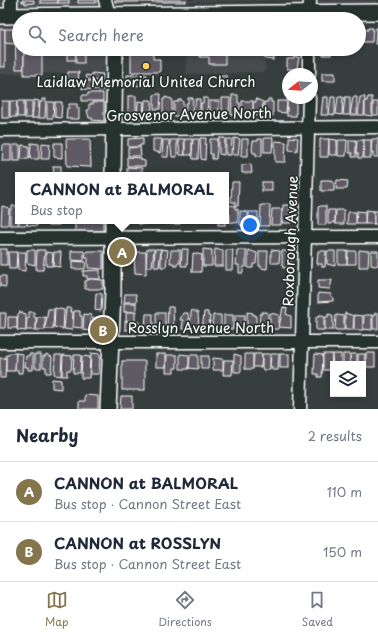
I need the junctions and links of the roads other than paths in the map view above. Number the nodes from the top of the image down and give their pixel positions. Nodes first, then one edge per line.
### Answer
1 (11, 0) edge
2 (106, 0) edge
3 (309, 10) edge
4 (109, 12) edge
5 (252, 12) edge
6 (378, 12) edge
7 (6, 16) edge
8 (115, 56) edge
9 (310, 56) edge
10 (309, 68) edge
11 (309, 104) edge
12 (378, 126) edge
13 (308, 128) junction
14 (0, 130) edge
15 (114, 130) junction
16 (113, 172) edge
17 (113, 224) edge
18 (378, 237) edge
19 (0, 238) edge
20 (305, 238) junction
21 (112, 239) junction
22 (0, 342) edge
23 (111, 342) junction
24 (302, 342) junction
25 (378, 342) edge
26 (108, 409) edge
27 (300, 409) edge

1 - 7 street
2 - 4 street
3 - 5 main road
3 - 6 main road
8 - 15 main road
9 - 10 street
11 - 13 street, Roxborough Avenue
12 - 13 street, Grosvenor Avenue North
13 - 15 street, Grosvenor Avenue North
13 - 20 street, Roxborough Avenue
14 - 15 street, Grosvenor Avenue North
15 - 16 main road
17 - 21 main road
18 - 20 street
19 - 21 street
20 - 21 street
20 - 24 street, Roxborough Avenue
21 - 23 main road
22 - 23 street, Rosslyn Avenue North
23 - 24 street, Rosslyn Avenue North
23 - 26 main road
24 - 25 street, Rosslyn Avenue North
24 - 27 street, Roxborough Avenue

